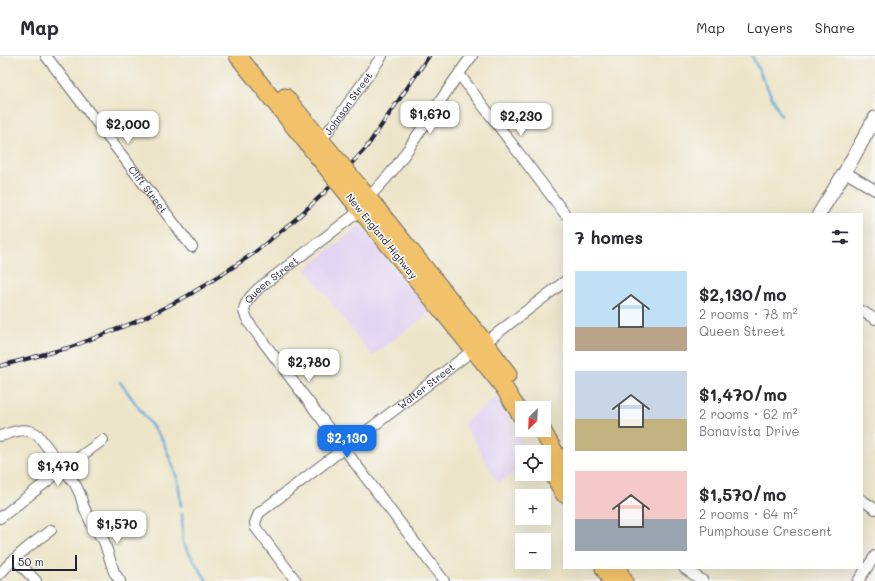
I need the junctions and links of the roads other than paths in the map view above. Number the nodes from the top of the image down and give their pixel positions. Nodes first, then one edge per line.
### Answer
1 (46, 56) edge
2 (238, 56) edge
3 (250, 56) edge
4 (382, 56) edge
5 (472, 56) edge
6 (458, 74) junction
7 (875, 118) edge
8 (316, 144) junction
9 (845, 172) junction
10 (875, 190) edge
11 (359, 198) junction
12 (564, 213) edge
13 (821, 213) edge
14 (192, 248) dead end
15 (563, 283) edge
16 (863, 312) edge
17 (875, 319) edge
18 (480, 346) junction
19 (525, 401) edge
20 (515, 406) edge
21 (0, 436) edge
22 (546, 437) edge
23 (103, 440) dead end
24 (344, 448) junction
25 (563, 467) edge
26 (63, 469) junction
27 (551, 470) edge
28 (563, 492) edge
29 (863, 501) edge
30 (875, 509) edge
31 (0, 518) edge
32 (51, 530) dead end
33 (875, 556) edge
34 (15, 559) junction
35 (605, 569) edge
36 (618, 569) edge
37 (685, 569) edge
38 (0, 574) edge
39 (36, 581) edge
40 (120, 581) edge
41 (296, 581) edge
42 (444, 581) edge
43 (611, 581) edge
44 (624, 581) edge
45 (703, 581) edge
46 (858, 581) edge

1 - 14 street, Clift Street
2 - 8 highway, New England Highway
3 - 8 highway, New England Highway
4 - 8 street, Johnson Street
5 - 6 street
6 - 11 street
6 - 12 street
7 - 9 street
8 - 11 highway, New England Highway, bridge
9 - 10 street
9 - 13 street
11 - 18 highway, New England Highway
11 - 24 street, Queen Street
15 - 18 street, Walter Street
16 - 17 street
18 - 19 highway, New England Highway
18 - 20 highway, New England Highway
18 - 24 street, Walter Street
21 - 26 street
22 - 25 highway
23 - 26 street
24 - 41 street, Walter Street
24 - 42 street, Queen Street
26 - 31 street
26 - 40 street
27 - 28 highway
29 - 30 street
32 - 34 street
33 - 46 street
34 - 38 street
34 - 39 street
35 - 43 highway
36 - 44 highway
37 - 45 street

